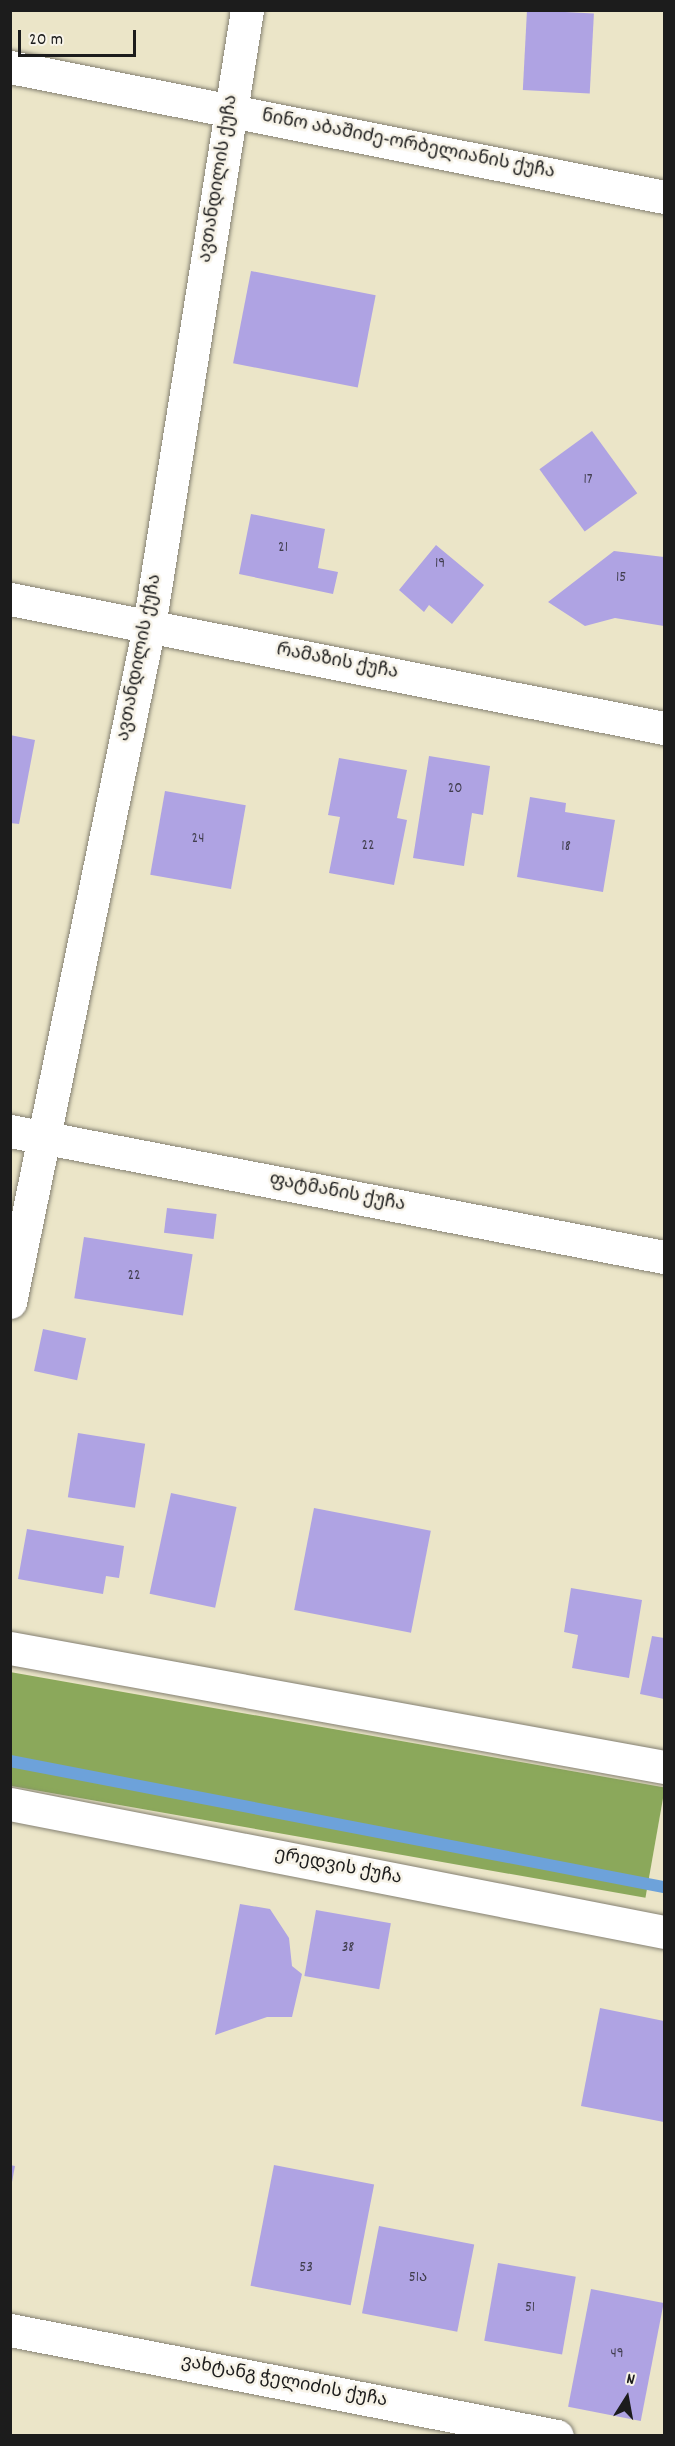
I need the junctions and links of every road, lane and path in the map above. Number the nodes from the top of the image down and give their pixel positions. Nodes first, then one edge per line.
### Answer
1 (247, 10) edge
2 (10, 67) edge
3 (231, 110) junction
4 (664, 197) edge
5 (10, 599) edge
6 (149, 626) junction
7 (664, 728) edge
8 (10, 1131) edge
9 (42, 1137) junction
10 (664, 1257) edge
11 (10, 1302) edge
12 (10, 1648) edge
13 (664, 1767) edge
14 (10, 1804) edge
15 (664, 1932) edge
16 (10, 2330) edge
17 (557, 2436) edge

1 - 3 street, ავთანდილის ქუჩა
2 - 3 street, ნინო აბაშიძე-ორბელიანის ქუჩა
3 - 4 street, ნინო აბაშიძე-ორბელიანის ქუჩა
3 - 6 street, ავთანდილის ქუჩა
5 - 6 street, რამაზის ქუჩა
6 - 7 street, რამაზის ქუჩა
6 - 9 street, ავთანდილის ქუჩა
8 - 9 street, ფატმანის ქუჩა
9 - 10 street, ფატმანის ქუჩა
9 - 11 street, ავთანდილის ქუჩა
12 - 13 street
14 - 15 street, ერედვის ქუჩა
16 - 17 street, ვახტანგ ჭელიძის ქუჩა

